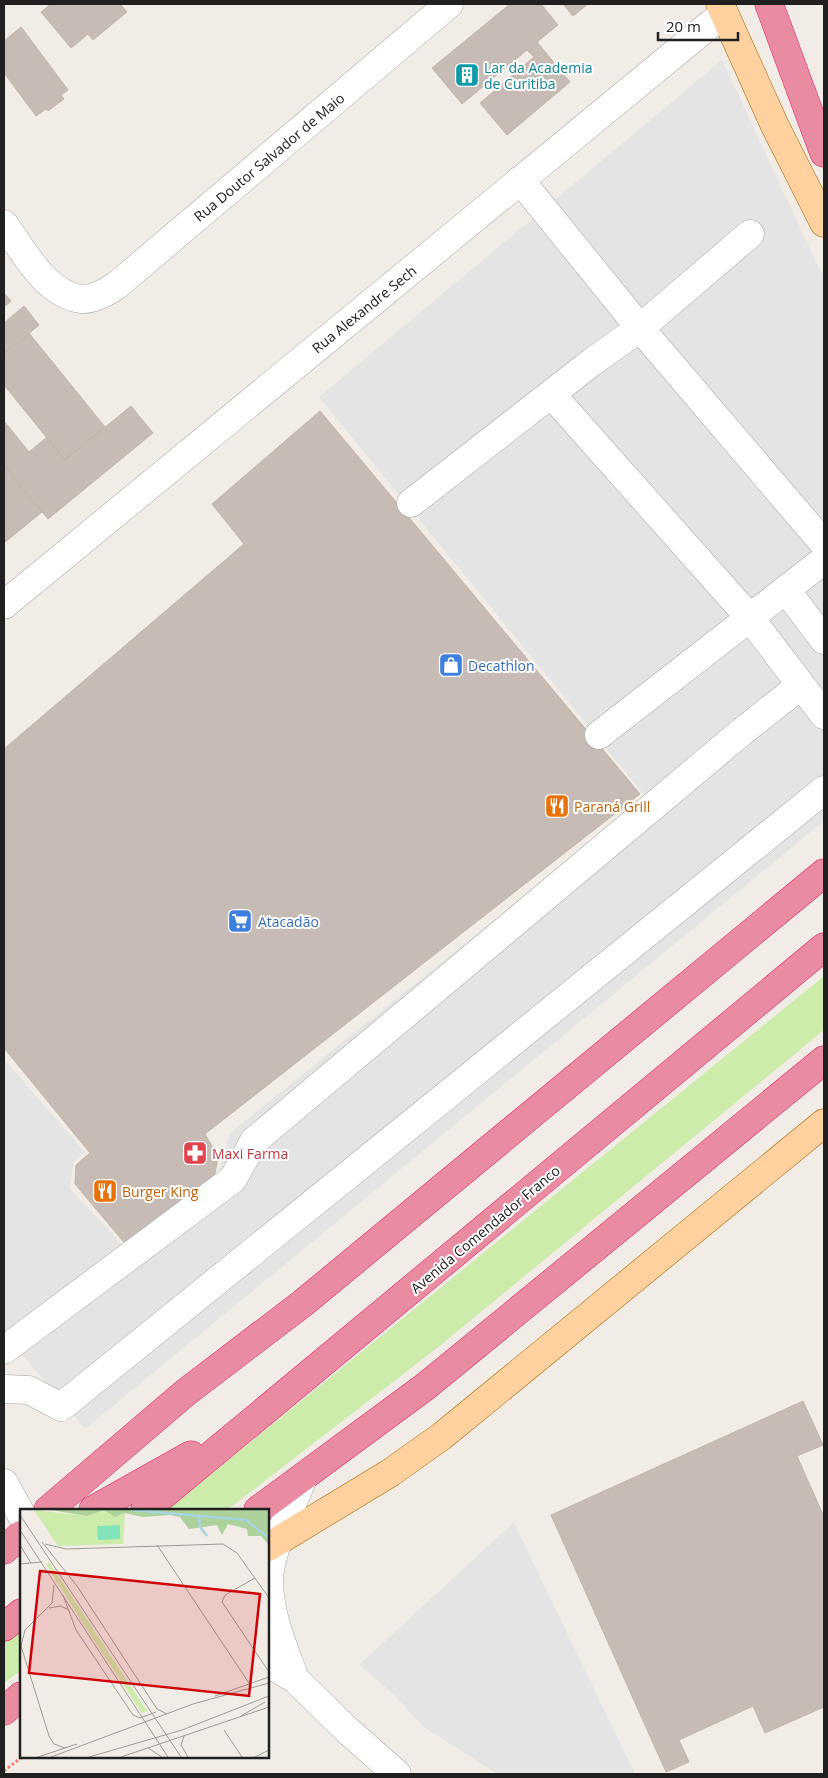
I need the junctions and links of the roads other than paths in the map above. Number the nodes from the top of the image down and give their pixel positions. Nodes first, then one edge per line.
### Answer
1 (449, 4) edge
2 (769, 4) edge
3 (722, 8) edge
4 (824, 153) edge
5 (520, 180) junction
6 (824, 223) edge
7 (4, 224) edge
8 (750, 234) dead end
9 (640, 328) junction
10 (551, 394) junction
11 (411, 503) dead end
12 (824, 544) edge
13 (824, 560) edge
14 (786, 590) junction
15 (4, 605) edge
16 (750, 618) junction
17 (824, 640) edge
18 (801, 685) junction
19 (824, 716) edge
20 (599, 735) dead end
21 (824, 790) edge
22 (824, 874) edge
23 (824, 947) edge
24 (824, 1060) edge
25 (824, 1122) edge
26 (4, 1350) edge
27 (4, 1389) edge
28 (258, 1417) junction
29 (303, 1478) junction
30 (4, 1484) edge
31 (49, 1509) edge
32 (95, 1509) edge
33 (146, 1509) edge
34 (259, 1509) edge
35 (20, 1512) edge
36 (20, 1536) edge
37 (273, 1544) edge
38 (4, 1550) edge
39 (20, 1614) edge
40 (4, 1628) edge
41 (269, 1664) edge
42 (295, 1679) junction
43 (20, 1697) edge
44 (4, 1710) edge
45 (397, 1774) edge

1 - 7 street, Rua Doutor Salvador de Maio
2 - 4 highway
3 - 5 street, Rua Alexandre Sech
3 - 6 main road
5 - 9 street
5 - 15 street, Rua Alexandre Sech
8 - 9 street
9 - 10 street
9 - 12 street
10 - 11 street
10 - 16 street
13 - 14 street
14 - 16 street
14 - 17 street
16 - 18 street
16 - 20 street
18 - 19 street
18 - 26 street
21 - 27 street
22 - 31 highway
23 - 28 highway, Avenida Comendador Franco
24 - 29 highway
25 - 37 main road
28 - 32 highway
28 - 33 highway, Avenida Comendador Franco
29 - 34 highway
29 - 37 street
30 - 35 street
36 - 38 highway
37 - 42 street
39 - 40 highway
41 - 42 street
42 - 45 street
43 - 44 highway

